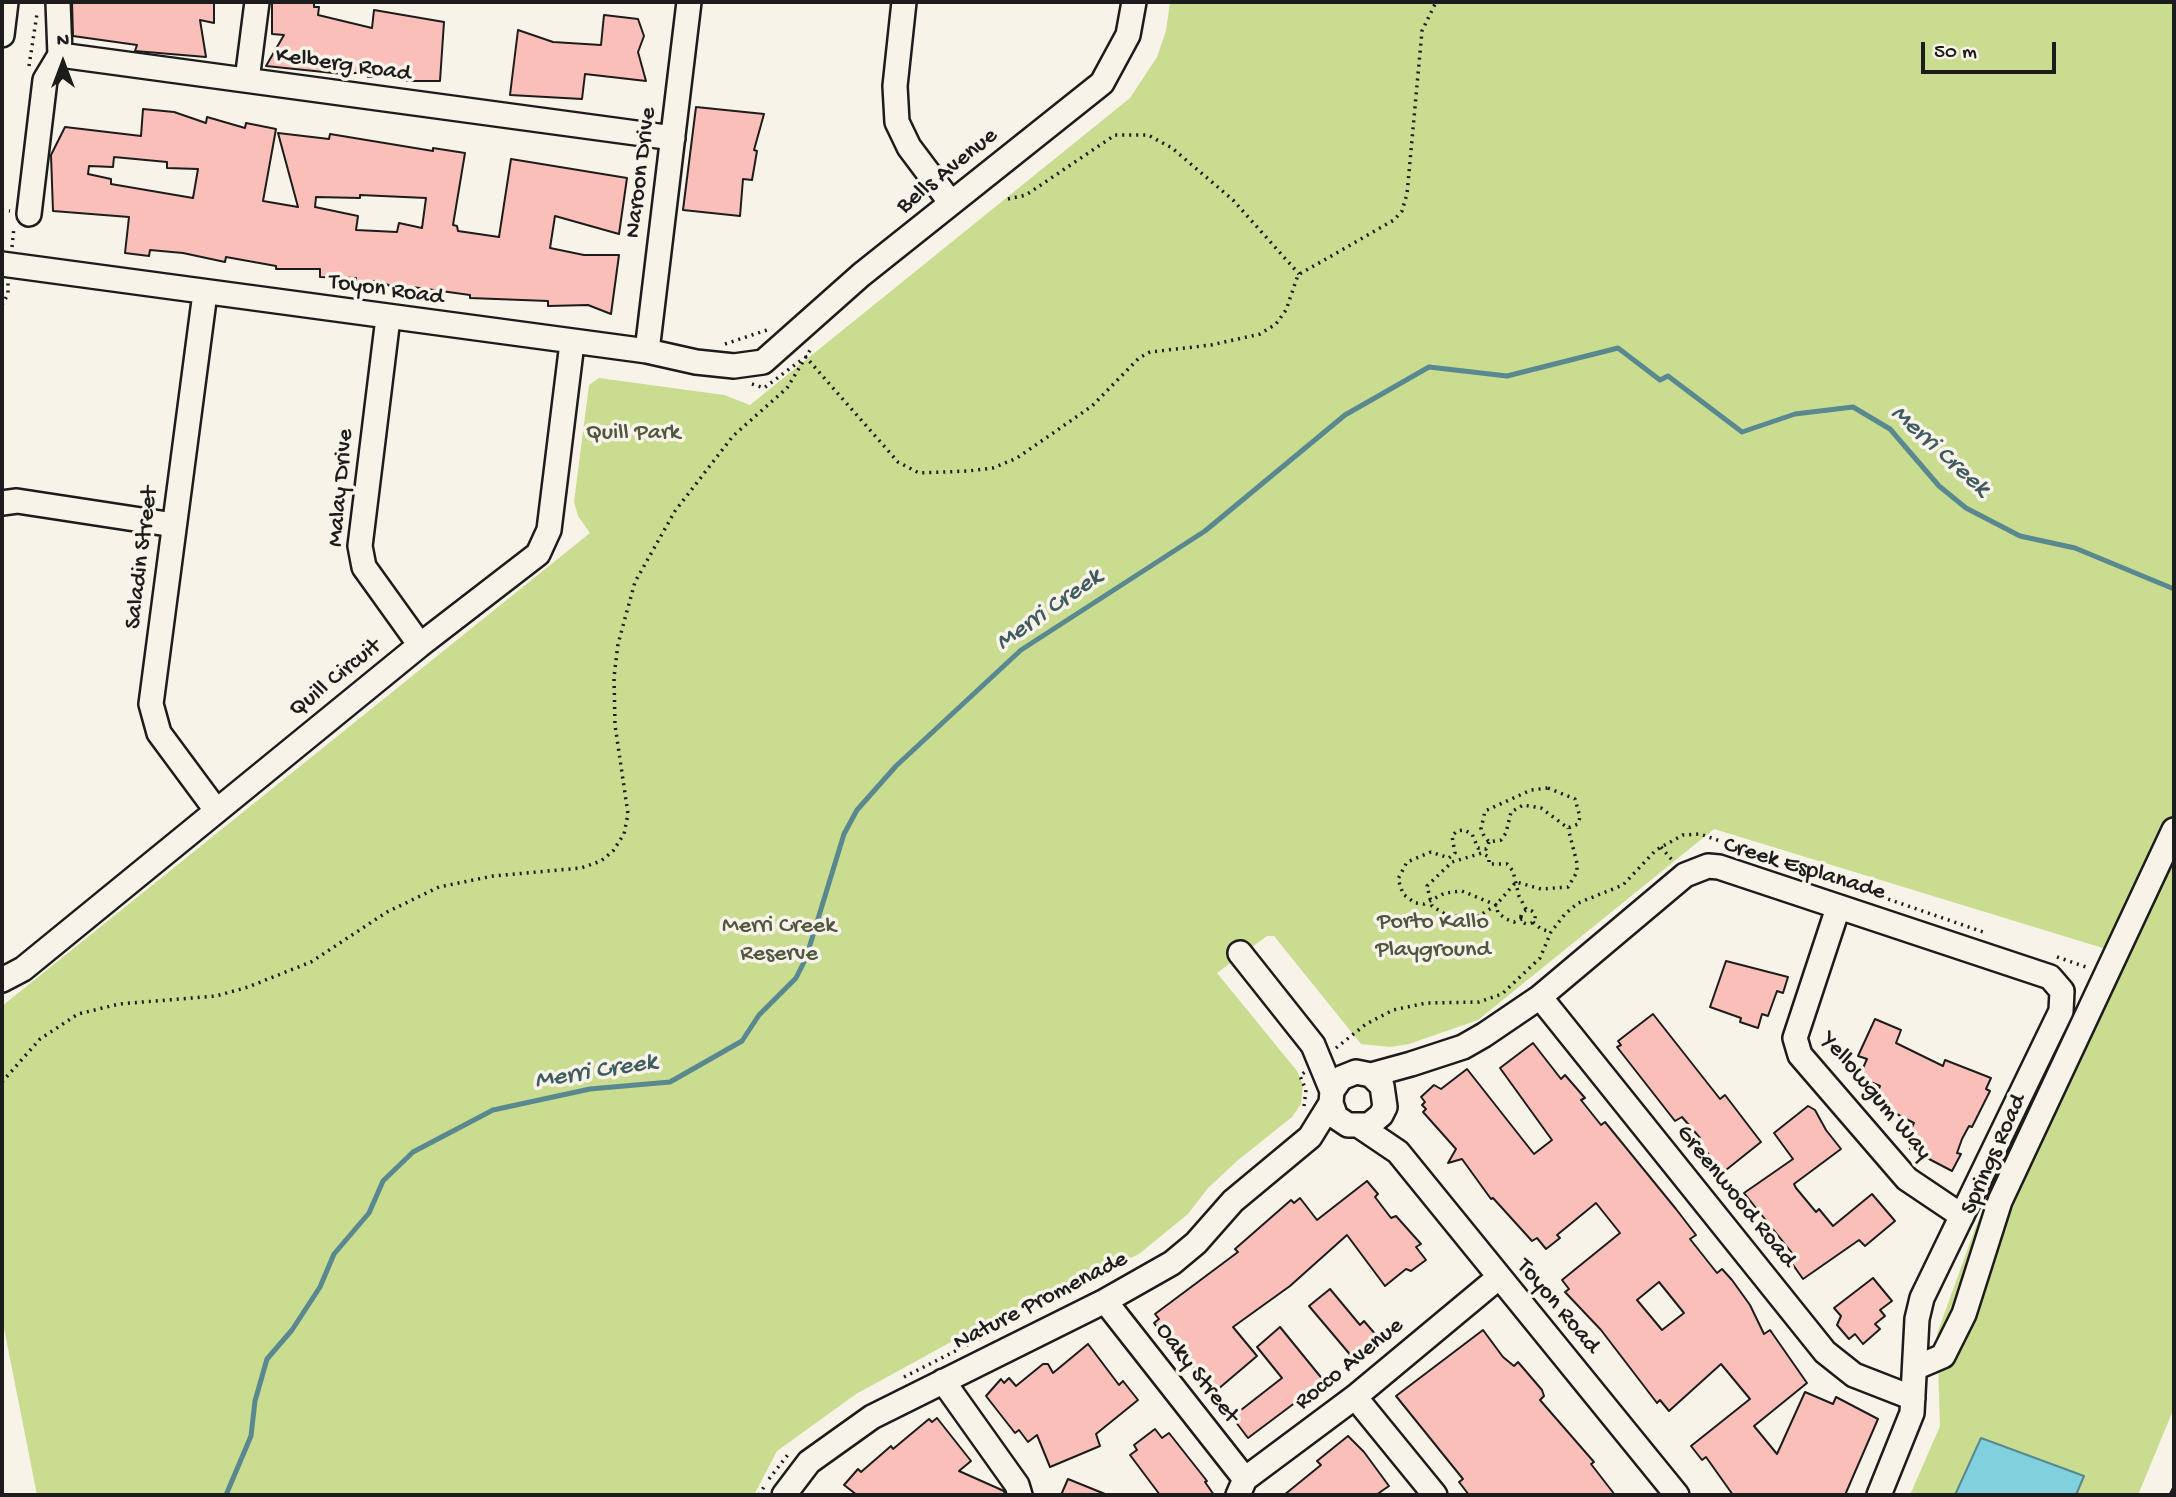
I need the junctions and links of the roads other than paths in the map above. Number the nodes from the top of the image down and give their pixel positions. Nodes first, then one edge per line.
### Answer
1 (6, 2) edge
2 (58, 2) edge
3 (257, 2) edge
4 (689, 2) edge
5 (904, 2) edge
6 (1134, 2) edge
7 (2, 35) edge
8 (60, 55) junction
9 (247, 80) junction
10 (673, 138) junction
11 (951, 203) junction
12 (29, 214) dead end
13 (2, 264) edge
14 (205, 293) junction
15 (388, 318) junction
16 (572, 343) junction
17 (647, 351) junction
18 (763, 362) joint
19 (2, 503) edge
20 (174, 525) junction
21 (420, 645) junction
22 (216, 810) junction
23 (2174, 830) edge
24 (1838, 908) junction
25 (1240, 953) dead end
26 (2, 980) edge
27 (1540, 997) junction
28 (1323, 1051) junction
29 (1411, 1064) junction
30 (1363, 1073) junction
31 (1331, 1097) junction
32 (1385, 1105) junction
33 (1355, 1126) junction
34 (1310, 1137) junction
35 (1398, 1152) junction
36 (1962, 1216) junction
37 (1498, 1278) junction
38 (1105, 1301) junction
39 (1915, 1368) junction
40 (943, 1381) junction
41 (1355, 1396) junction
42 (1913, 1398) junction
43 (1241, 1487) edge
44 (784, 1495) edge
45 (1020, 1495) edge
46 (1435, 1495) edge
47 (1676, 1495) edge
48 (1878, 1495) edge

1 - 7 street
2 - 8 street
3 - 9 street
4 - 10 street, Naroon Drive
5 - 11 street
6 - 11 street, Bells Avenue
8 - 9 street, Kelberg Road
8 - 12 street
9 - 10 street, Kelberg Road
10 - 17 street, Naroon Drive
11 - 18 street, Bells Avenue
13 - 14 street, Toyon Road
14 - 15 street, Toyon Road
14 - 20 street, Saladin Street
15 - 16 street, Toyon Road
15 - 21 street, Malay Drive
16 - 17 street, Toyon Road
16 - 21 street, Quill Circuit
17 - 18 street, Toyon Road
19 - 20 street
20 - 22 street, Saladin Street
21 - 22 street, Quill Circuit
22 - 26 street, Quill Circuit
23 - 39 street, Springs Road
24 - 27 street, Creek Esplanade
24 - 36 street, Yellowgum Way
24 - 36 street, Creek Esplanade
25 - 28 street
27 - 29 street, Creek Esplanade
27 - 42 street, Greenwood Road
28 - 30 street
28 - 31 street
29 - 30 street, Creek Esplanade
29 - 32 street
30 - 31 street
30 - 32 street
31 - 33 street
31 - 34 street, Nature Promenade
32 - 33 street
32 - 35 street, Toyon Road
33 - 34 street, Nature Promenade
33 - 35 street, Toyon Road
34 - 38 street, Nature Promenade
35 - 37 street, Toyon Road
36 - 39 street
37 - 41 street, Rocco Avenue
37 - 47 street, Toyon Road
38 - 40 street, Nature Promenade
38 - 43 street, Oaky Street
39 - 42 street
40 - 44 street, Nature Promenade
40 - 45 street
41 - 43 street, Rocco Avenue
41 - 46 street
42 - 48 street

